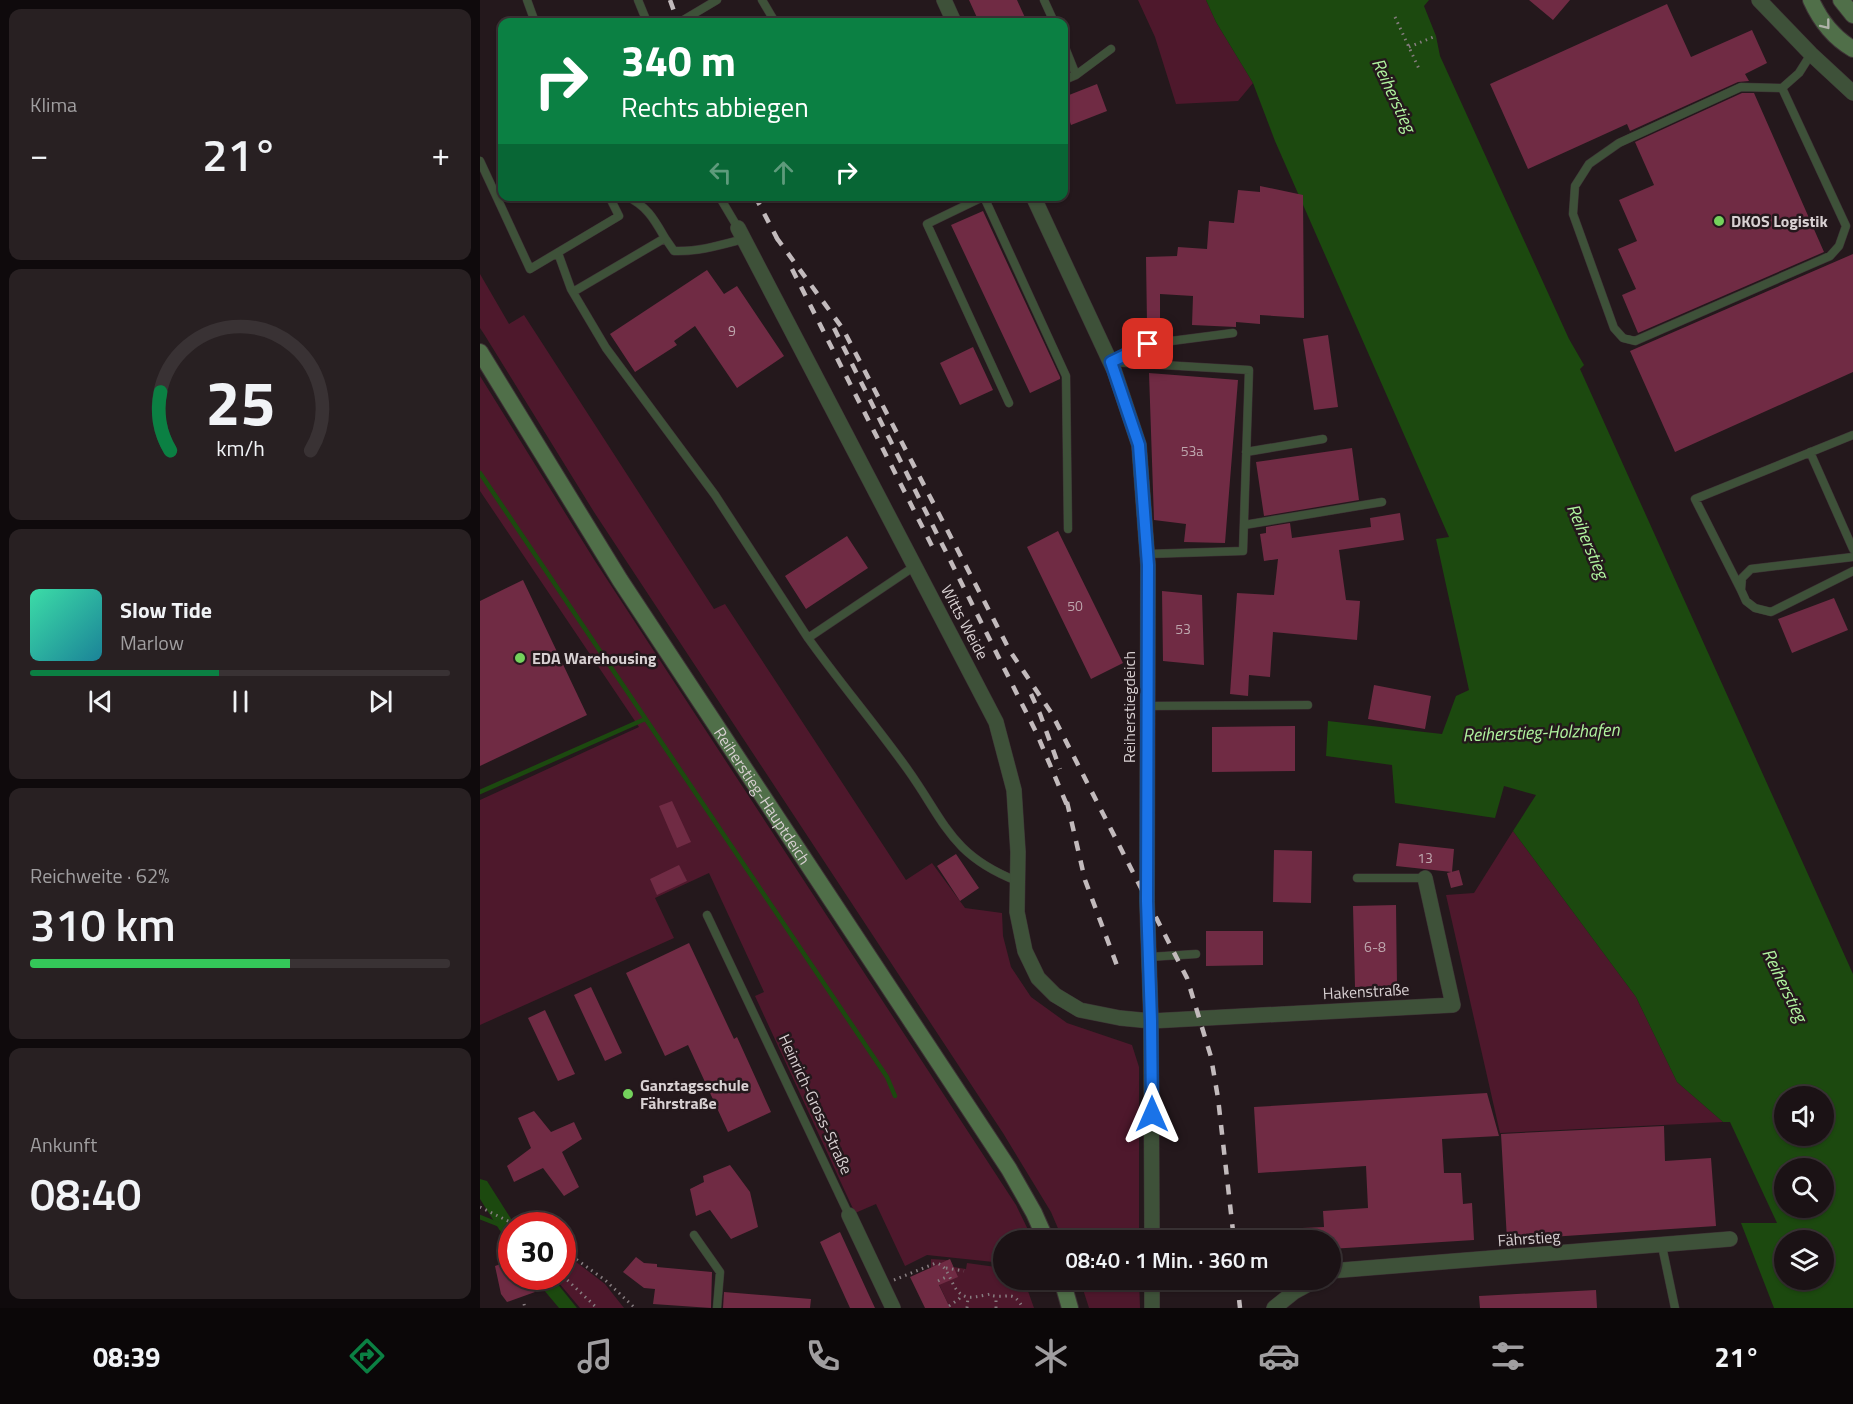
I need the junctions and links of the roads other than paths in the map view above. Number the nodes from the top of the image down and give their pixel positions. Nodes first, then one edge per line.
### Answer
1 (527, 0) edge
2 (638, 0) edge
3 (717, 0) edge
4 (762, 0) edge
5 (944, 0) edge
6 (1044, 0) edge
7 (1759, 0) edge
8 (1811, 0) edge
9 (1840, 0) edge
10 (1853, 15) edge
11 (534, 18) edge
12 (645, 18) edge
13 (687, 18) edge
14 (773, 18) edge
15 (952, 18) edge
16 (1052, 18) edge
17 (1111, 49) dead end
18 (1853, 50) edge
19 (1811, 54) junction
20 (1068, 55) edge
21 (1076, 75) junction
22 (1068, 78) edge
23 (1782, 88) junction
24 (1853, 93) edge
25 (480, 161) edge
26 (498, 200) edge
27 (499, 201) edge
28 (612, 201) edge
29 (637, 201) edge
30 (723, 201) edge
31 (976, 201) edge
32 (986, 201) edge
33 (1035, 201) edge
34 (741, 234) junction
35 (665, 238) junction
36 (558, 253) junction
37 (573, 292) junction
38 (1233, 333) dead end
39 (480, 352) edge
40 (1111, 362) junction
41 (1009, 403) dead end
42 (1853, 435) edge
43 (1323, 439) dead end
44 (1246, 452) junction
45 (1810, 452) junction
46 (1382, 502) dead end
47 (1244, 525) junction
48 (1068, 529) dead end
49 (1853, 549) edge
50 (1147, 554) junction
51 (1853, 557) edge
52 (915, 566) junction
53 (1853, 571) edge
54 (1740, 590) junction
55 (807, 638) junction
56 (1308, 705) dead end
57 (1147, 706) junction
58 (1357, 878) dead end
59 (1425, 879) joint
60 (1017, 881) junction
61 (706, 915) dead end
62 (1196, 954) dead end
63 (1149, 957) junction
64 (1151, 1021) junction
65 (849, 1215) joint
66 (1041, 1230) edge
67 (1152, 1230) edge
68 (694, 1235) dead end
69 (1730, 1239) dead end
70 (1662, 1246) junction
71 (1341, 1270) edge
72 (1065, 1290) edge
73 (1152, 1290) edge
74 (1298, 1290) edge
75 (717, 1308) edge
76 (893, 1308) edge
77 (1070, 1308) edge
78 (1152, 1308) edge
79 (1274, 1308) edge
80 (1675, 1308) edge

1 - 11 lane
2 - 12 lane
3 - 13 lane
4 - 14 lane
5 - 15 street
6 - 16 lane
7 - 19 street
8 -> 18 main road
9 - 10 main road
17 - 21 lane
19 - 23 lane
19 - 24 street
20 - 21 lane
21 - 22 lane
23 - 23 lane
25 - 26 lane
27 - 36 lane
28 - 36 lane
29 - 35 lane
30 - 34 lane, Witts Weide
31 - 41 lane
32 - 48 lane
33 - 40 street, Reiherstiegdeich
34 - 35 lane
34 - 52 street, Witts Weide
35 - 37 lane
36 - 37 lane
37 - 55 lane
38 - 40 lane
39 - 66 main road, Reiherstieg-Hauptdeich
40 - 44 lane
40 - 50 street, Reiherstiegdeich
42 - 45 lane
43 - 44 lane
44 - 47 lane
45 - 49 lane
45 - 54 lane
46 - 47 lane
47 - 50 lane
50 - 57 street, Reiherstiegdeich
51 - 54 lane
52 - 55 lane
52 - 60 street, Witts Weide
53 - 54 lane
55 - 60 lane
56 - 57 lane
57 - 63 street, Reiherstiegdeich
58 - 59 lane
59 - 64 street, Hakenstraße
60 - 64 street, Witts Weide
61 - 65 lane, Heinrich-Gross-Straße
62 - 63 lane
63 - 64 street, Reiherstiegdeich
64 - 67 street, Reiherstiegdeich
65 - 76 street, Heinrich-Gross-Straße
68 - 75 lane
69 - 70 street, Fährstieg
70 - 71 street, Fährstieg
70 - 80 lane
72 - 77 main road
73 - 78 street
74 - 79 street

